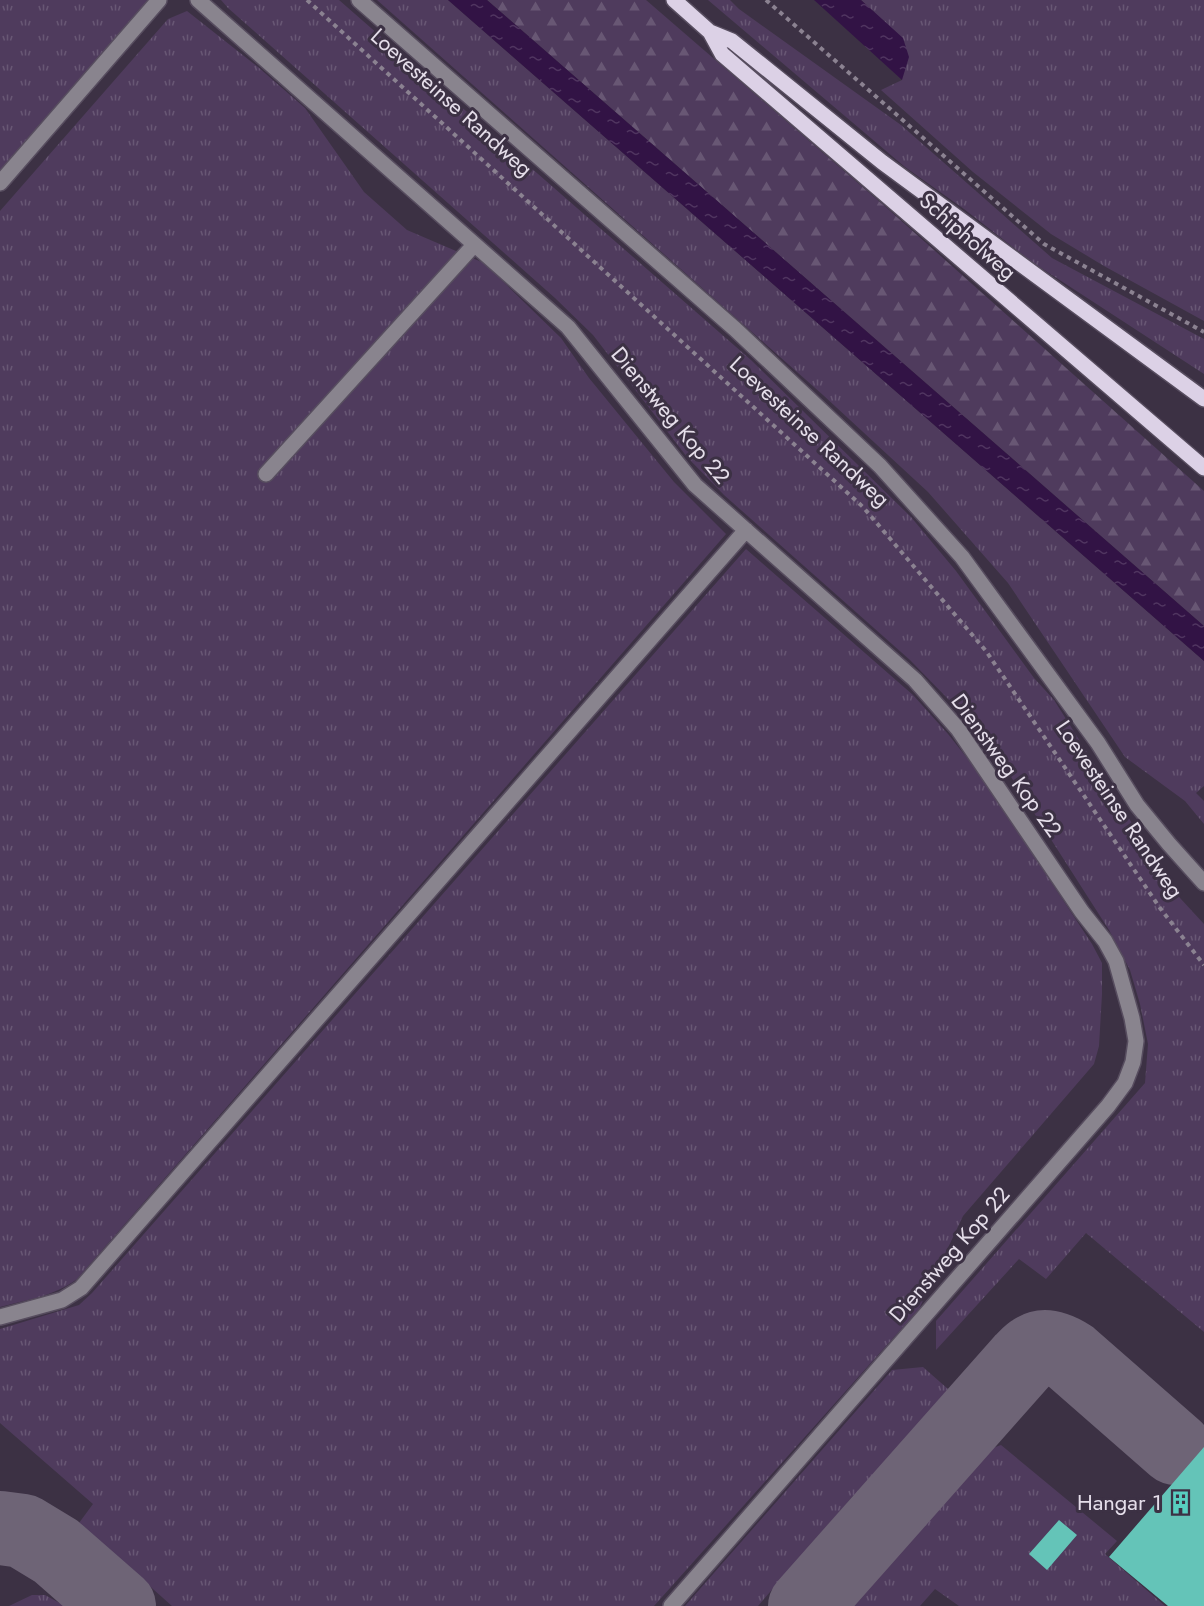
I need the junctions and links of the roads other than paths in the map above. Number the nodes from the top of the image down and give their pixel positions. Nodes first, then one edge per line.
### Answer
1 (159, 0) edge
2 (198, 0) edge
3 (359, 0) edge
4 (674, 0) edge
5 (710, 32) junction
6 (0, 183) edge
7 (474, 245) junction
8 (1204, 399) edge
9 (1204, 468) edge
10 (266, 474) dead end
11 (746, 530) junction
12 (1204, 883) edge
13 (0, 1317) edge
14 (671, 1606) edge

1 - 6 street
2 - 7 street, Dienstweg Kop 22
3 - 12 street, Loevesteinse Randweg
4 - 5 main road, Schipholweg
5 - 8 main road, Schipholweg
5 - 9 main road, Schipholweg
7 - 10 street
7 - 11 street, Dienstweg Kop 22
11 - 13 street
11 - 14 street, Dienstweg Kop 22

